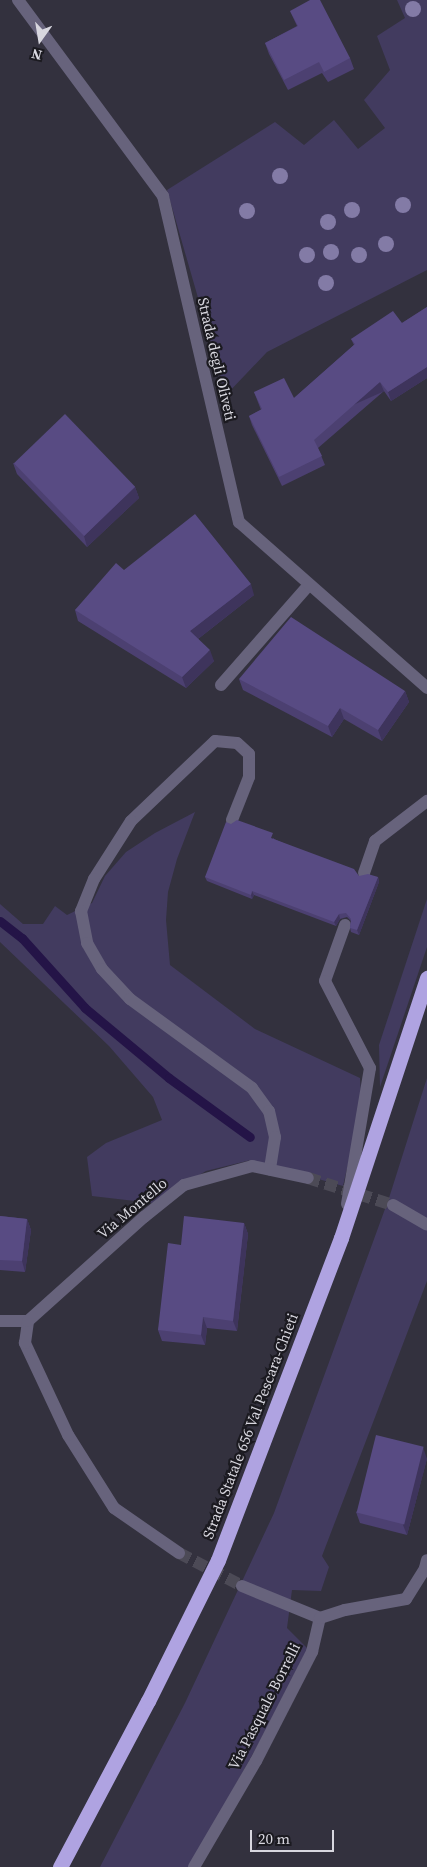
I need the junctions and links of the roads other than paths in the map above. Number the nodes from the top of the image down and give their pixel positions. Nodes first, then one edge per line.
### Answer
1 (18, 0) edge
2 (309, 585) junction
3 (221, 685) dead end
4 (427, 688) edge
5 (427, 801) edge
6 (232, 820) dead end
7 (364, 873) edge
8 (345, 925) dead end
9 (427, 978) edge
10 (270, 1170) junction
11 (308, 1178) tunnel mouth
12 (392, 1205) tunnel mouth
13 (427, 1225) edge
14 (341, 1238) junction
15 (0, 1321) edge
16 (28, 1321) junction
17 (179, 1553) tunnel mouth
18 (427, 1560) edge
19 (242, 1586) tunnel mouth
20 (320, 1618) junction
21 (60, 1867) edge
22 (194, 1867) edge

1 - 2 street, Strada degli Oliveti
2 - 3 street
2 - 4 street, Strada degli Oliveti
5 - 7 street
6 - 10 street
8 - 14 street
9 - 14 highway, Strada Statale 656 Val Pescara-Chieti
10 - 11 street, Via Montello
10 - 16 street, Via Montello
12 - 13 street
14 - 21 highway, Strada Statale 656 Val Pescara-Chieti
15 - 16 street
16 - 17 street
18 - 20 street
19 - 20 street
20 - 22 street, Via Pasquale Borrelli

